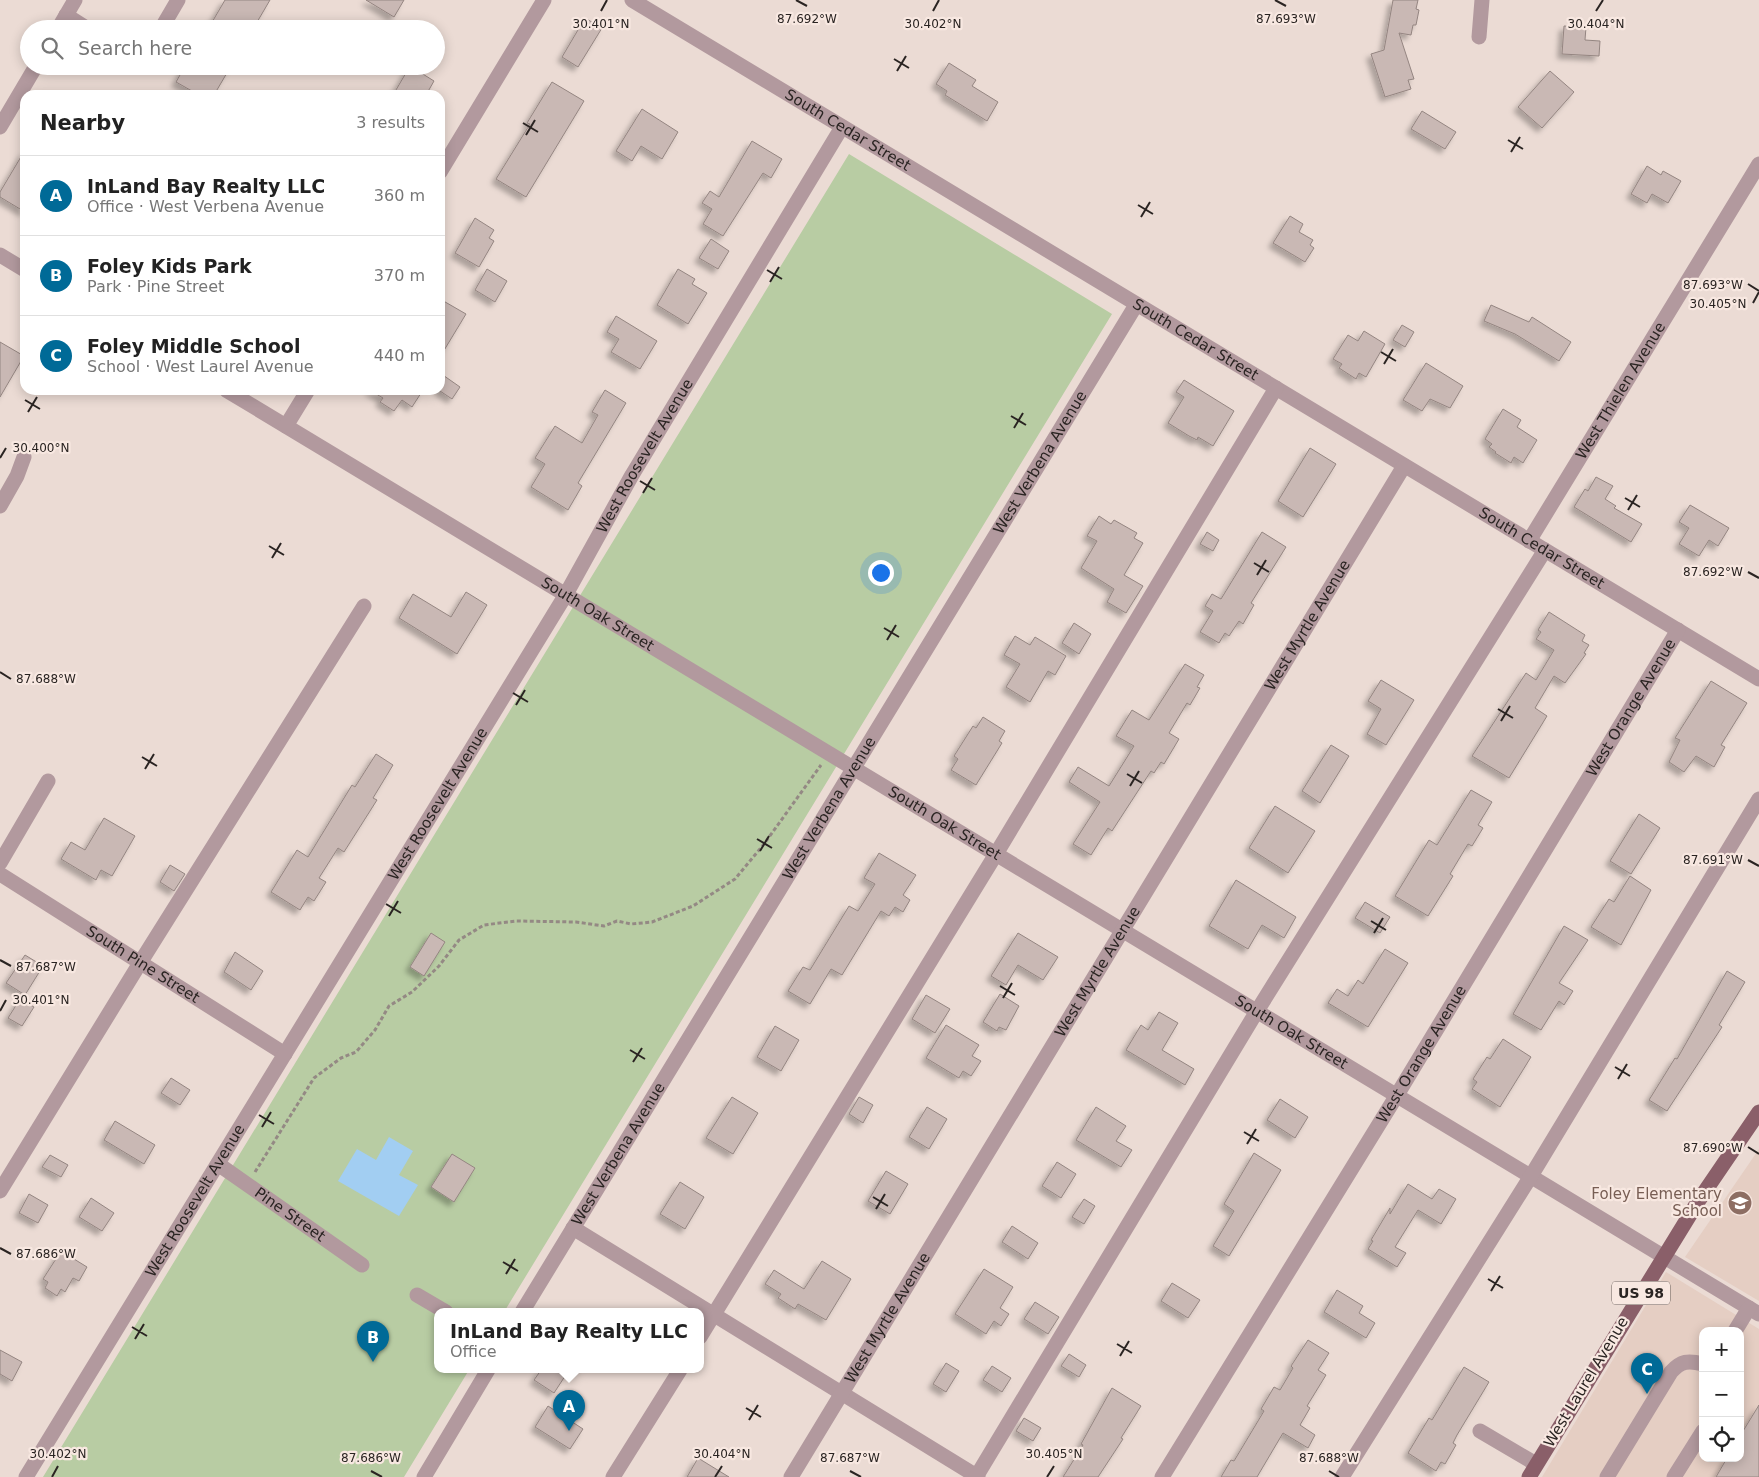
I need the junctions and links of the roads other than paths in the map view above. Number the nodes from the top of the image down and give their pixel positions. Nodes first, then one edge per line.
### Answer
1 (75, 0) edge
2 (178, 0) edge
3 (544, 0) edge
4 (632, 0) edge
5 (1482, 0) edge
6 (63, 20) edge
7 (166, 20) edge
8 (1479, 37) dead end
9 (31, 75) edge
10 (22, 90) edge
11 (20, 93) edge
12 (0, 127) edge
13 (842, 127) junction
14 (445, 164) edge
15 (1759, 164) edge
16 (0, 255) edge
17 (20, 267) edge
18 (1136, 305) junction
19 (1276, 388) junction
20 (234, 395) edge
21 (305, 395) edge
22 (286, 426) junction
23 (24, 457) dead end
24 (1404, 466) junction
25 (0, 506) edge
26 (1529, 541) junction
27 (1545, 550) junction
28 (565, 596) junction
29 (364, 606) dead end
30 (1678, 630) junction
31 (1759, 679) edge
32 (854, 768) junction
33 (48, 781) dead end
34 (1759, 799) edge
35 (996, 854) junction
36 (0, 863) edge
37 (0, 874) edge
38 (1122, 930) junction
39 (140, 963) junction
40 (1257, 1011) junction
41 (285, 1054) junction
42 (1397, 1095) junction
43 (1759, 1112) edge
44 (218, 1164) junction
45 (1531, 1176) junction
46 (0, 1191) edge
47 (572, 1228) junction
48 (1663, 1256) junction
49 (362, 1264) dead end
50 (417, 1295) dead end
51 (439, 1308) edge
52 (524, 1308) edge
53 (703, 1308) edge
54 (704, 1309) edge
55 (1754, 1311) edge
56 (714, 1315) junction
57 (1739, 1327) edge
58 (704, 1331) edge
59 (1699, 1363) edge
60 (486, 1373) edge
61 (678, 1373) edge
62 (841, 1393) junction
63 (1480, 1431) dead end
64 (1699, 1437) edge
65 (1532, 1471) edge
66 (26, 1477) edge
67 (424, 1477) edge
68 (613, 1477) edge
69 (791, 1477) edge
70 (977, 1477) edge
71 (1162, 1477) edge
72 (1342, 1477) edge
73 (1607, 1477) edge
74 (1674, 1477) edge

1 - 6 street
2 - 7 street
3 - 14 street
4 - 13 street, South Cedar Street
5 - 8 street
9 - 10 street
11 - 12 street
13 - 18 street, South Cedar Street
13 - 28 street, West Roosevelt Avenue
15 - 26 street, West Thielen Avenue
16 - 17 street
18 - 19 street, South Cedar Street
18 - 32 street, West Verbena Avenue
19 - 24 street, South Cedar Street
19 - 35 street
20 - 22 street, South Oak Street
21 - 22 street
22 - 28 street, South Oak Street
23 - 25 street
24 - 26 street, South Cedar Street
24 - 38 street, West Myrtle Avenue
26 - 27 street, South Cedar Street
27 - 30 street, South Cedar Street
27 - 40 street
28 - 32 street, South Oak Street
28 - 41 street, West Roosevelt Avenue
29 - 39 street
30 - 31 street, South Cedar Street
30 - 42 street, West Orange Avenue
32 - 35 street, South Oak Street
32 - 47 street, West Verbena Avenue
33 - 36 street
34 - 45 street
35 - 38 street, South Oak Street
35 - 56 street
37 - 39 street, South Pine Street
38 - 40 street, South Oak Street
38 - 62 street, West Myrtle Avenue
39 - 41 street, South Pine Street
39 - 46 street
40 - 42 street, South Oak Street
40 - 70 street
41 - 44 street, West Roosevelt Avenue
42 - 45 street, South Oak Street
42 - 71 street, West Orange Avenue
43 - 48 main road, West Laurel Avenue / US 98
44 - 49 street, Pine Street
44 - 66 street, West Roosevelt Avenue
45 - 48 street, South Oak Street
45 - 72 street
47 - 52 street, West Verbena Avenue
47 - 53 street
48 - 55 street, South Oak Street
48 - 65 main road, West Laurel Avenue / US 98
50 - 51 street
54 - 56 street
55 - 57 street
56 - 58 street
56 - 62 street
59 - 73 street
60 - 67 street
61 - 68 street
62 - 69 street, West Myrtle Avenue
62 - 70 street
63 - 65 street
64 - 74 street

